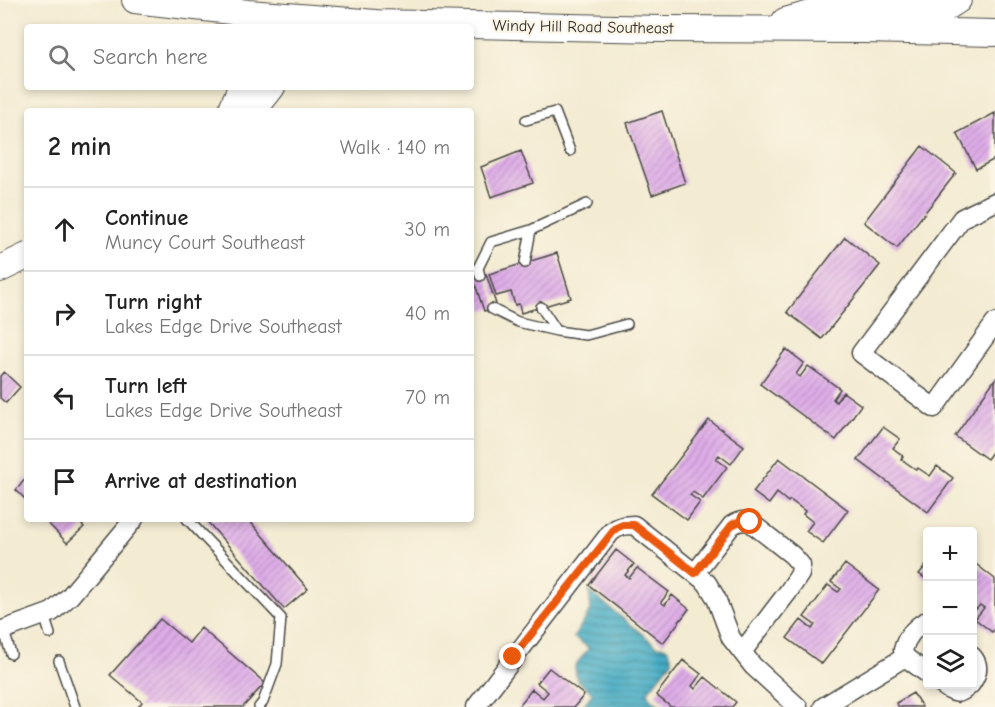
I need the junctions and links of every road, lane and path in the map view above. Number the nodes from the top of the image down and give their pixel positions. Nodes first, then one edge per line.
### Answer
1 (135, 0) edge
2 (958, 0) edge
3 (248, 13) edge
4 (361, 24) edge
5 (474, 26) edge
6 (756, 29) junction
7 (995, 33) edge
8 (240, 90) edge
9 (270, 90) edge
10 (232, 108) edge
11 (255, 108) edge
12 (526, 120) dead end
13 (570, 151) dead end
14 (995, 202) edge
15 (587, 204) dead end
16 (531, 230) junction
17 (24, 257) edge
18 (525, 263) dead end
19 (0, 269) edge
20 (480, 276) dead end
21 (540, 307) dead end
22 (492, 309) dead end
23 (995, 323) edge
24 (627, 324) dead end
25 (557, 331) junction
26 (132, 522) edge
27 (190, 522) edge
28 (695, 573) junction
29 (44, 615) junction
30 (923, 623) edge
31 (2, 631) edge
32 (50, 634) dead end
33 (742, 652) junction
34 (11, 654) dead end
35 (905, 657) junction
36 (59, 662) dead end
37 (923, 671) edge
38 (948, 689) edge
39 (967, 689) edge
40 (75, 707) edge
41 (259, 707) edge
42 (476, 707) edge
43 (798, 707) edge
44 (823, 707) edge

1 - 3 main road, Windy Hill Road Southeast
2 - 6 main road
3 - 4 main road, Windy Hill Road Southeast
5 - 6 main road, Windy Hill Road Southeast
6 - 7 main road, Windy Hill Road Southeast
8 - 10 main road
9 - 11 main road
12 - 13 lane
14 - 23 street
15 - 16 lane
16 - 18 lane
16 - 20 lane
17 - 19 main road
21 - 25 lane
22 - 25 lane
24 - 25 lane
26 - 29 street
27 - 41 lane
28 - 33 street
28 - 33 street
28 - 42 street
29 - 31 street
29 - 32 lane
30 - 35 street
31 - 34 lane
33 - 43 street
35 - 37 street
35 - 44 street
36 - 40 lane
38 - 39 street

